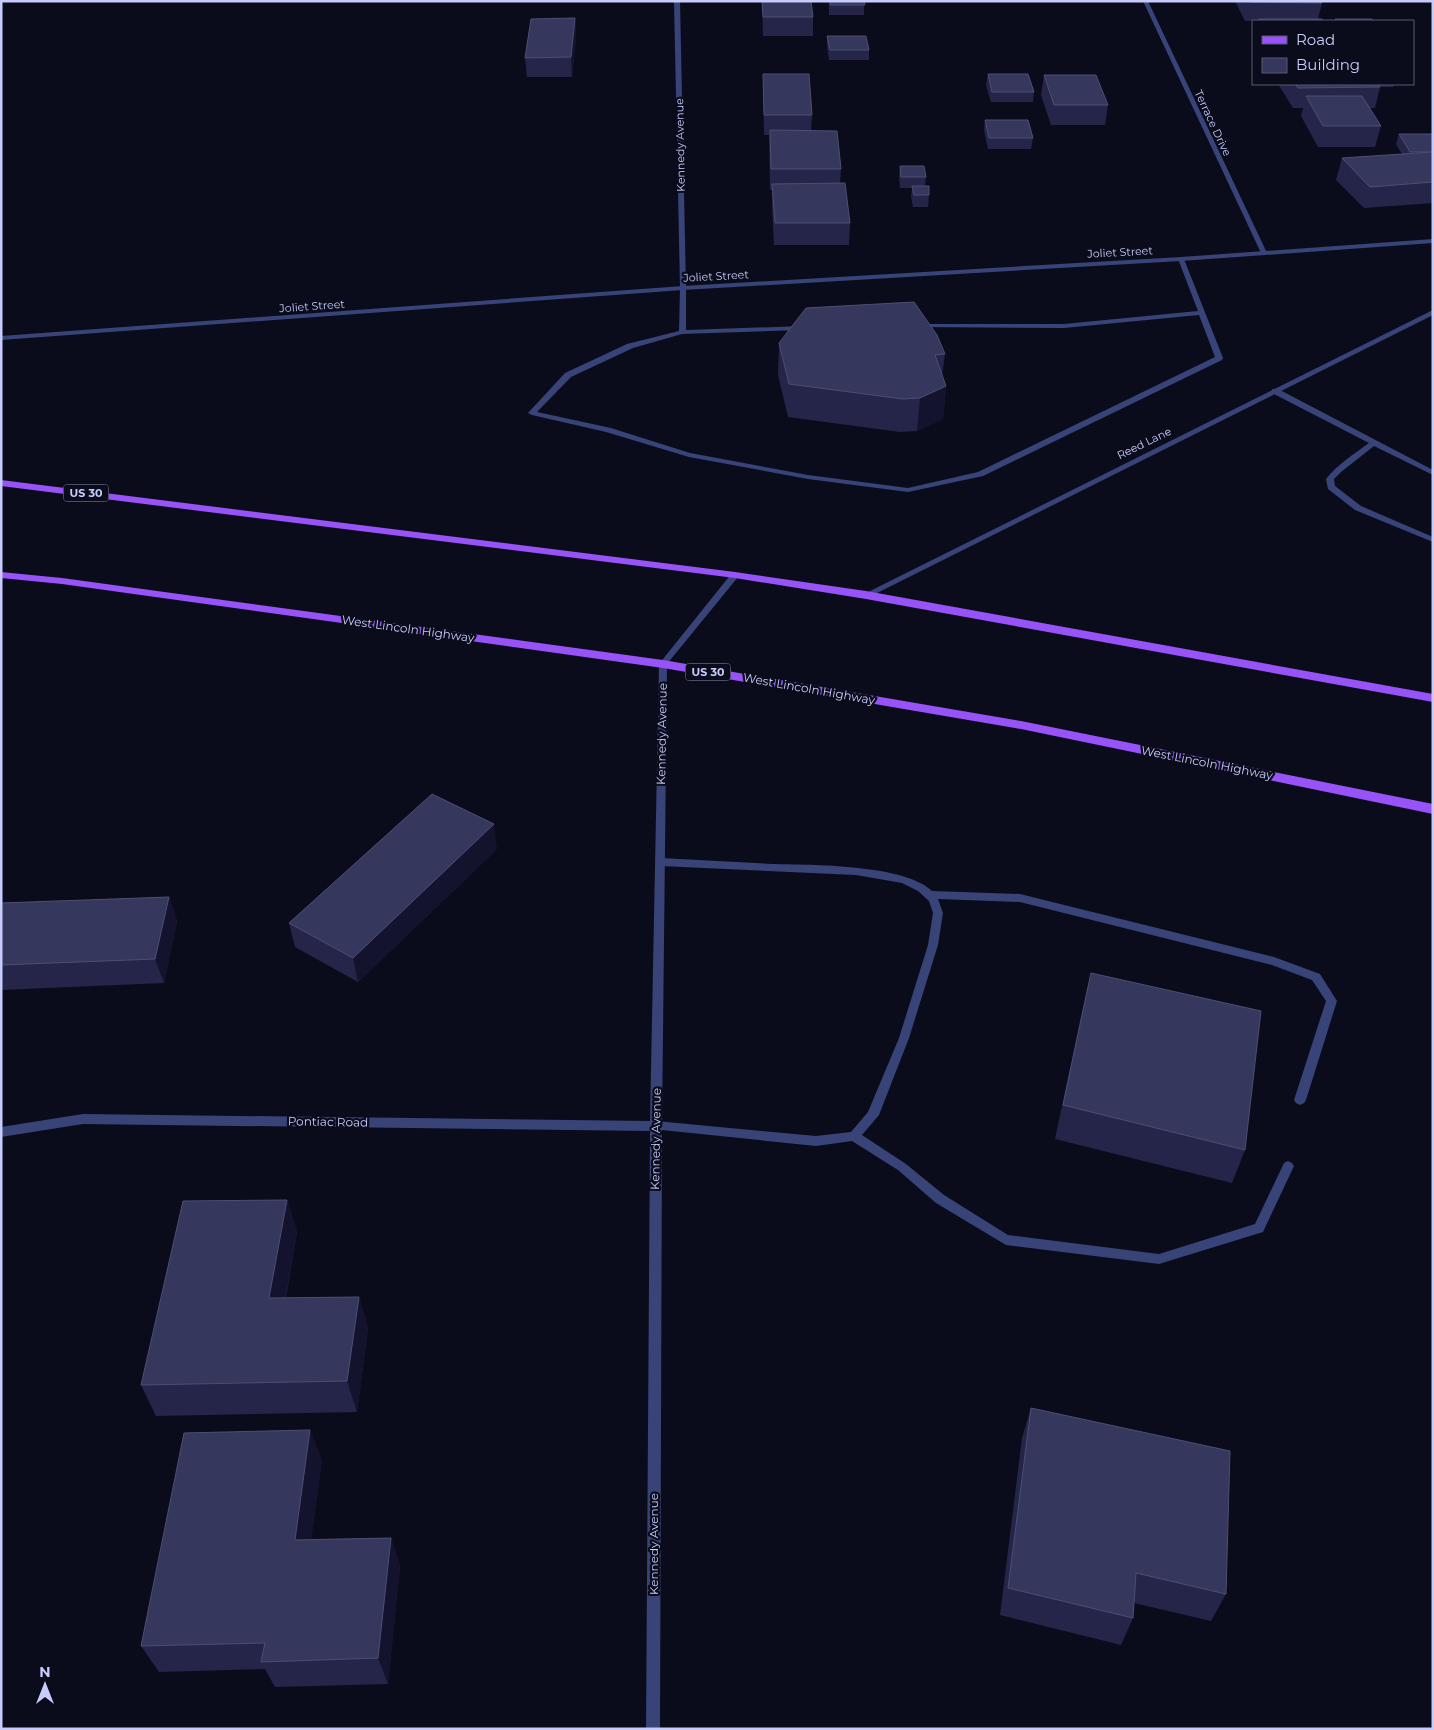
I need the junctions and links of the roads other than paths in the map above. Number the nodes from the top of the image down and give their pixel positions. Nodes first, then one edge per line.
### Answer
1 (676, 1) edge
2 (1145, 1) edge
3 (1433, 241) edge
4 (1264, 253) junction
5 (1181, 259) junction
6 (683, 288) junction
7 (1433, 312) edge
8 (1201, 313) junction
9 (907, 325) edge
10 (815, 327) edge
11 (682, 332) junction
12 (1, 338) edge
13 (1275, 391) junction
14 (1374, 442) junction
15 (1433, 472) edge
16 (1, 483) edge
17 (1433, 540) edge
18 (1, 575) edge
19 (735, 575) junction
20 (866, 595) junction
21 (663, 664) junction
22 (1433, 698) edge
23 (1433, 809) edge
24 (661, 862) junction
25 (929, 895) junction
26 (1300, 1100) dead end
27 (656, 1126) junction
28 (1, 1132) edge
29 (854, 1136) junction
30 (1288, 1166) dead end
31 (653, 1729) edge

1 - 6 street, Kennedy Avenue
2 - 4 street, Terrace Drive
3 - 4 street, Joliet Street
4 - 5 street, Joliet Street
5 - 6 street, Joliet Street
5 - 8 street
6 - 11 street, Kennedy Avenue
6 - 12 street, Joliet Street
7 - 13 street, Reed Lane
8 - 9 street
8 - 11 street
10 - 11 street
13 - 14 street
13 - 20 street, Reed Lane
14 - 15 street
14 - 17 street
16 - 19 main road, US 30
18 - 21 main road, West Lincoln Highway / US 30
19 - 20 main road, US 30
19 - 21 street
20 - 22 main road, US 30
21 - 23 main road, West Lincoln Highway / US 30
21 - 24 street, Kennedy Avenue
24 - 25 street
24 - 27 street, Kennedy Avenue
25 - 26 street
25 - 29 street
27 - 28 street, Pontiac Road
27 - 29 street, Pontiac Road
27 - 31 street, Kennedy Avenue
29 - 30 street

